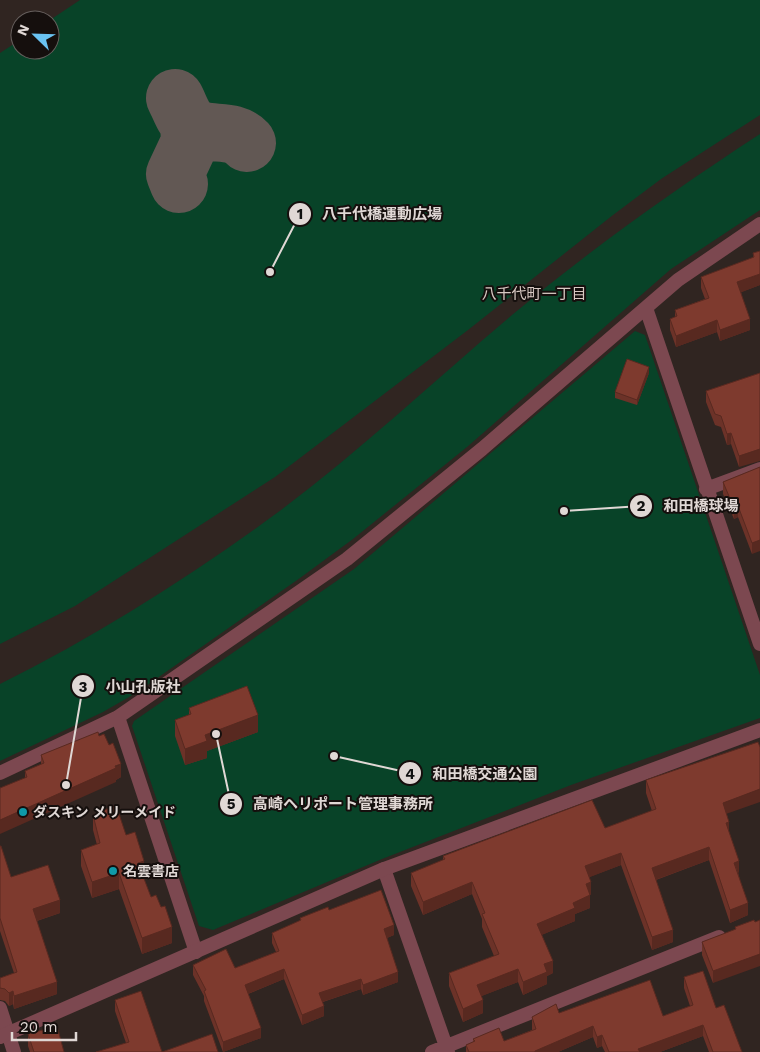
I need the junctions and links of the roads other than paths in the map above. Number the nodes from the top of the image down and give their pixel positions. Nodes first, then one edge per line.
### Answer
1 (760, 224) edge
2 (646, 308) junction
3 (760, 469) edge
4 (706, 489) junction
5 (760, 644) edge
6 (118, 717) junction
7 (760, 730) edge
8 (0, 773) edge
9 (384, 868) junction
10 (732, 931) edge
11 (196, 952) junction
12 (0, 1008) edge
13 (4, 1035) edge
14 (447, 1049) edge
15 (14, 1052) edge
16 (432, 1052) edge

1 - 2 street
2 - 4 street
2 - 6 street
3 - 4 street
4 - 5 street
6 - 8 street
6 - 11 street
7 - 9 street
9 - 11 street
9 - 14 street
10 - 14 street
11 - 13 street
12 - 13 street
13 - 15 street
14 - 16 street

